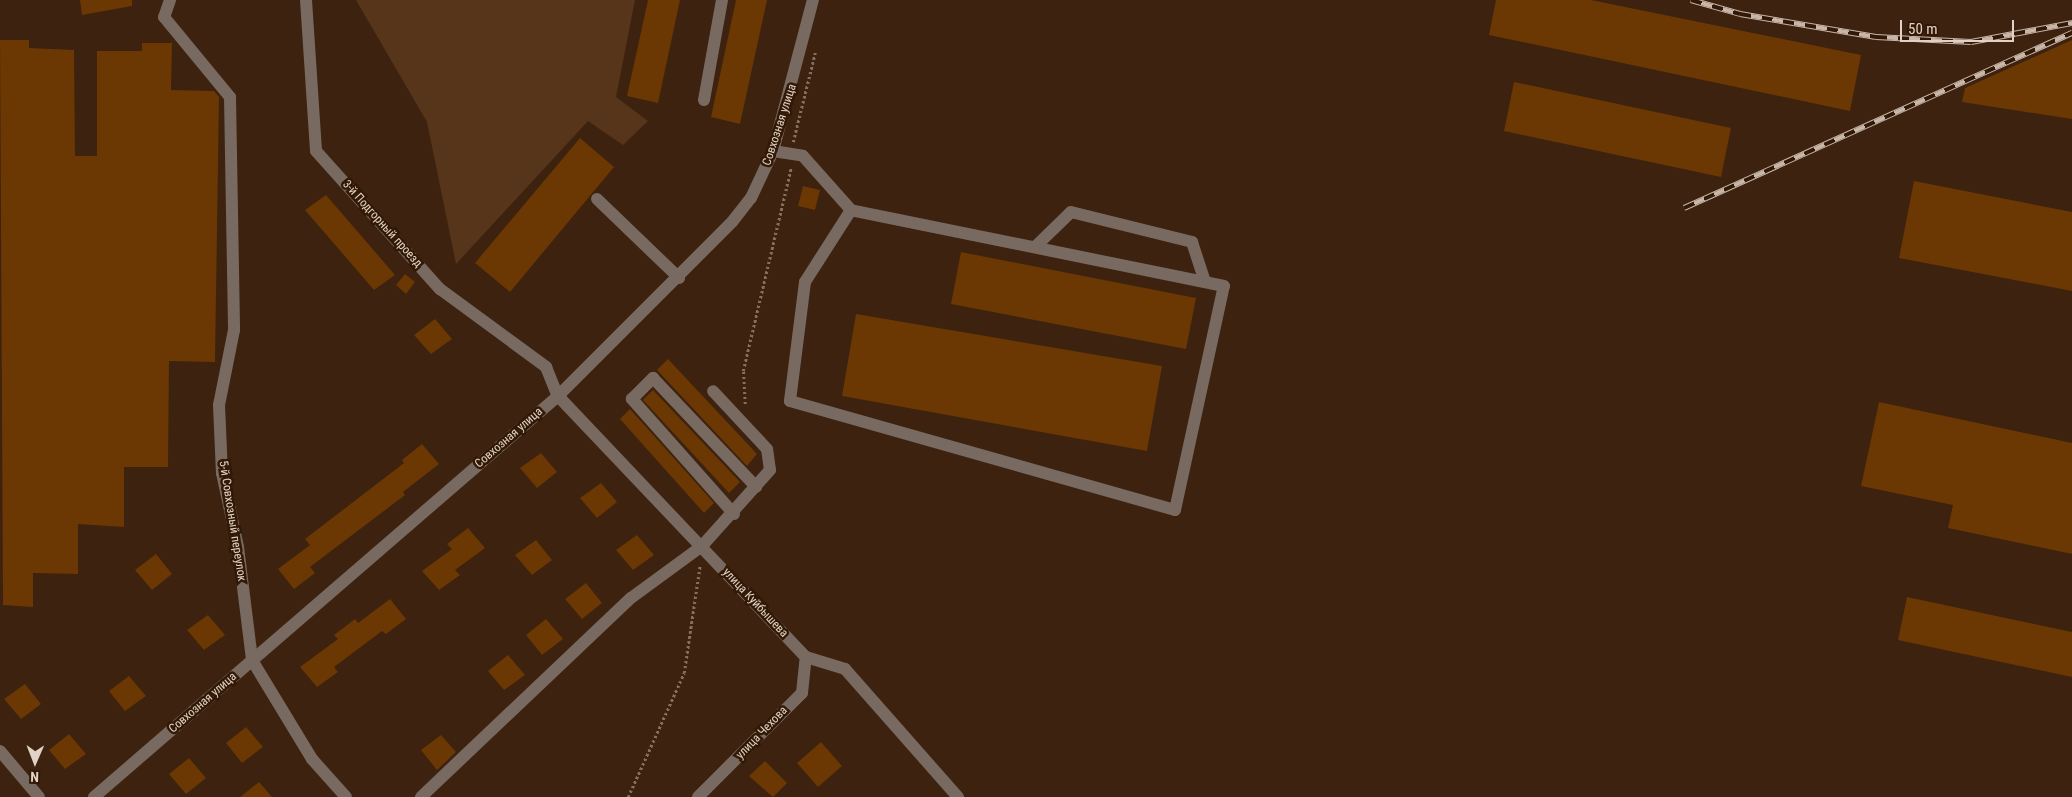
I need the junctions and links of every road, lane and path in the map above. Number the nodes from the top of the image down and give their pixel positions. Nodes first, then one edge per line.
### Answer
1 (170, 0) edge
2 (306, 0) edge
3 (722, 0) edge
4 (813, 0) edge
5 (816, 46) dead end
6 (704, 100) dead end
7 (783, 153) junction
8 (597, 200) dead end
9 (851, 210) junction
10 (1035, 248) junction
11 (679, 278) junction
12 (1205, 282) junction
13 (713, 391) dead end
14 (558, 396) junction
15 (746, 428) junction
16 (756, 487) junction
17 (734, 514) junction
18 (702, 546) junction
19 (806, 657) junction
20 (252, 660) junction
21 (0, 751) edge
22 (39, 797) edge
23 (94, 797) edge
24 (346, 797) edge
25 (421, 797) edge
26 (628, 797) edge
27 (698, 797) edge
28 (958, 797) edge

1 - 20 street, 5-й Совхозный переулок
2 - 14 street, 3-й Подгорный проезд
3 - 6 street
4 - 7 street, Совхозная улица
5 - 7 path
7 - 9 street
7 - 11 street, Совхозная улица
7 - 15 path
8 - 11 street
9 - 10 street
9 - 12 street
10 - 12 street
10 - 12 street
11 - 14 street, Совхозная улица
13 - 15 street
14 - 18 street, улица Куйбышева
14 - 20 street, Совхозная улица
15 - 16 street
16 - 17 street
16 - 17 street
17 - 18 street
18 - 19 street, улица Куйбышева
18 - 25 street
18 - 26 path
19 - 27 street, улица Чехова
19 - 28 street, улица Куйбышева
20 - 23 street, Совхозная улица
20 - 24 street, 5-й Совхозный переулок
21 - 22 street

